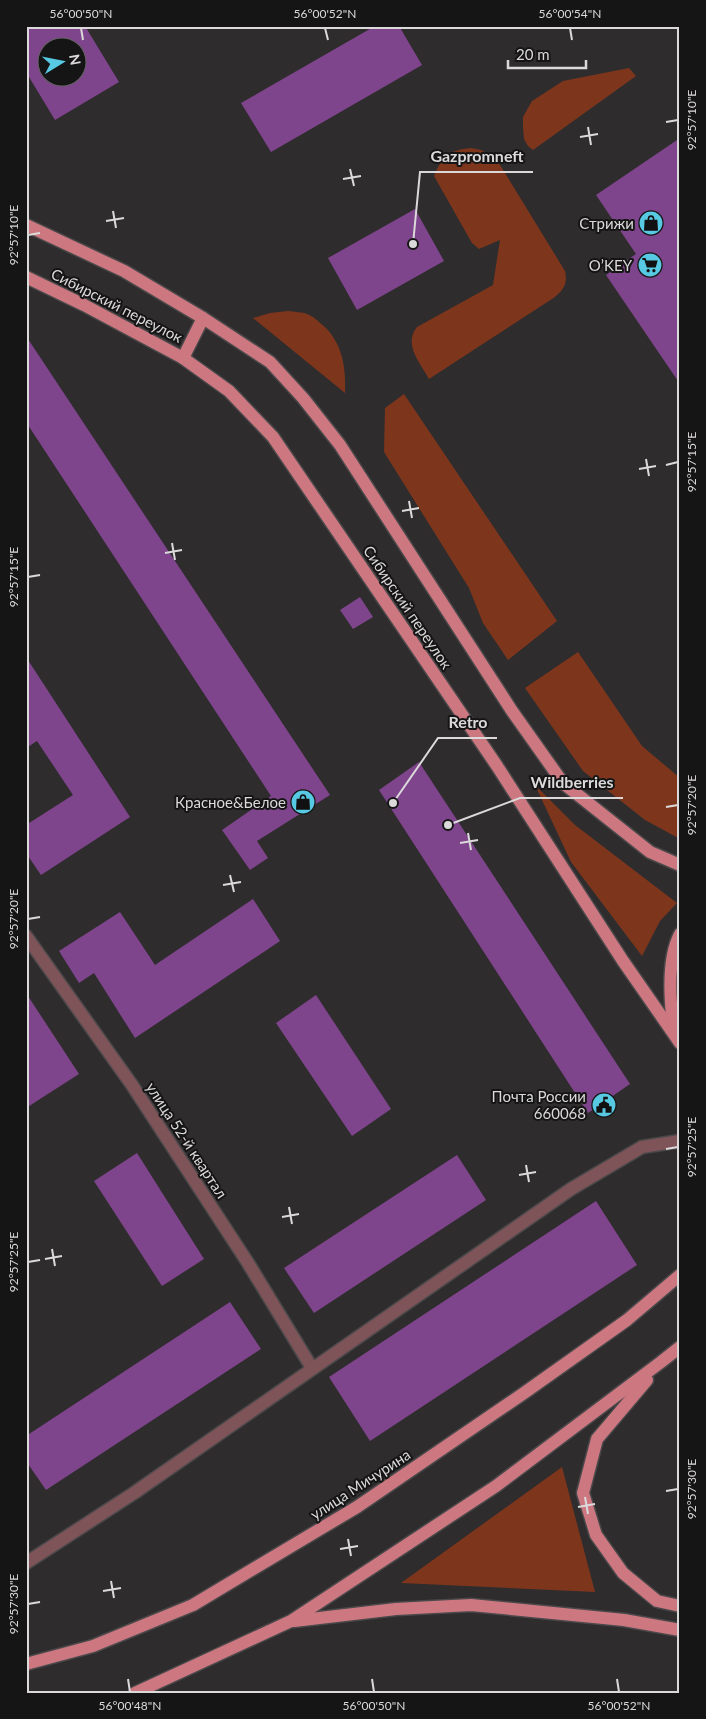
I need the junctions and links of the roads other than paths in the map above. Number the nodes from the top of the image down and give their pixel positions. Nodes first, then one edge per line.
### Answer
1 (26, 226) edge
2 (26, 277) edge
3 (203, 318) junction
4 (184, 358) junction
5 (680, 865) edge
6 (680, 934) edge
7 (26, 936) edge
8 (677, 1039) edge
9 (680, 1141) edge
10 (680, 1275) edge
11 (680, 1346) edge
12 (661, 1362) junction
13 (312, 1368) junction
14 (26, 1563) edge
15 (680, 1606) edge
16 (291, 1621) junction
17 (680, 1630) edge
18 (26, 1664) edge
19 (135, 1693) edge

1 - 3 main road, Сибирский переулок
2 - 4 main road, Сибирский переулок
3 - 4 main road
3 - 5 main road, Сибирский переулок
4 - 8 main road, Сибирский переулок
6 - 8 main road
7 - 13 street, улица 52-й квартал
9 - 13 street
10 - 18 main road, улица Мичурина
11 - 12 main road
12 - 15 main road
12 - 16 main road
13 - 14 street
16 - 17 main road
16 - 19 main road

